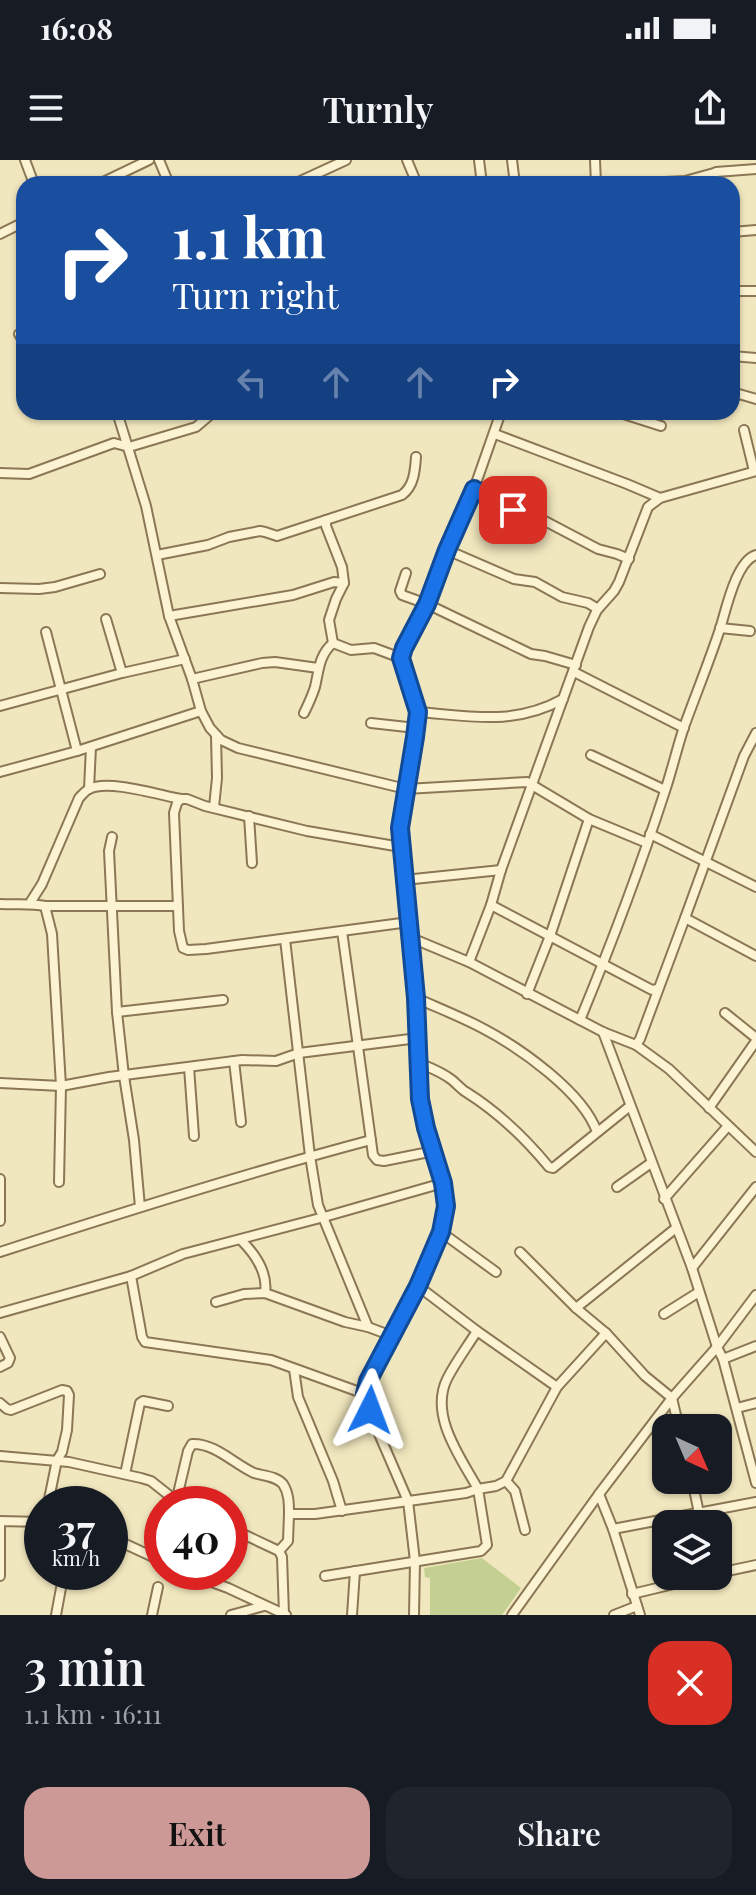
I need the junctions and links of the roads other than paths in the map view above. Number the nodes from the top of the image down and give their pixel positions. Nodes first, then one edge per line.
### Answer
1 (149, 160) edge
2 (346, 160) edge
3 (720, 168) edge
4 (756, 169) edge
5 (116, 176) edge
6 (311, 176) edge
7 (698, 176) edge
8 (120, 420) edge
9 (204, 420) edge
10 (499, 420) edge
11 (642, 420) edge
12 (661, 426) dead end
13 (744, 430) dead end
14 (495, 434) junction
15 (129, 447) junction
16 (416, 457) dead end
17 (755, 471) edge
18 (0, 473) edge
19 (474, 489) junction
20 (660, 498) junction
21 (326, 520) junction
22 (447, 550) junction
23 (157, 555) junction
24 (756, 555) edge
25 (629, 559) junction
26 (406, 573) dead end
27 (100, 574) dead end
28 (344, 583) junction
29 (0, 588) edge
30 (427, 604) junction
31 (600, 607) junction
32 (169, 616) junction
33 (106, 619) dead end
34 (720, 628) junction
35 (750, 631) dead end
36 (46, 632) dead end
37 (333, 643) junction
38 (401, 658) junction
39 (185, 659) junction
40 (318, 668) junction
41 (575, 668) junction
42 (122, 673) junction
43 (192, 679) junction
44 (61, 690) junction
45 (564, 699) junction
46 (0, 706) edge
47 (201, 711) junction
48 (418, 712) junction
49 (304, 713) dead end
50 (371, 723) dead end
51 (416, 728) junction
52 (684, 728) junction
53 (756, 733) edge
54 (216, 735) junction
55 (91, 747) junction
56 (77, 751) junction
57 (591, 755) dead end
58 (0, 772) edge
59 (533, 784) junction
60 (89, 789) junction
61 (406, 789) junction
62 (665, 790) junction
63 (181, 799) junction
64 (214, 807) junction
65 (249, 816) junction
66 (589, 819) junction
67 (112, 837) dead end
68 (648, 838) junction
69 (401, 847) junction
70 (705, 862) junction
71 (252, 863) dead end
72 (501, 870) junction
73 (404, 880) junction
74 (756, 887) edge
75 (30, 903) junction
76 (0, 904) edge
77 (111, 905) junction
78 (491, 905) junction
79 (45, 906) junction
80 (178, 906) junction
81 (685, 918) junction
82 (409, 922) junction
83 (342, 931) junction
84 (550, 936) junction
85 (409, 937) junction
86 (285, 939) junction
87 (756, 956) edge
88 (469, 962) junction
89 (603, 964) junction
90 (658, 989) junction
91 (527, 994) junction
92 (416, 998) junction
93 (223, 1000) dead end
94 (117, 1012) junction
95 (725, 1013) dead end
96 (580, 1020) junction
97 (603, 1032) junction
98 (756, 1039) edge
99 (417, 1040) junction
100 (358, 1044) junction
101 (636, 1045) junction
102 (299, 1053) junction
103 (234, 1061) junction
104 (419, 1063) junction
105 (189, 1067) junction
106 (124, 1076) junction
107 (0, 1083) edge
108 (61, 1086) junction
109 (630, 1106) junction
110 (709, 1108) junction
111 (241, 1122) dead end
112 (728, 1126) junction
113 (597, 1132) junction
114 (194, 1136) dead end
115 (371, 1140) junction
116 (434, 1151) junction
117 (756, 1152) edge
118 (310, 1156) junction
119 (651, 1163) junction
120 (0, 1179) edge
121 (59, 1182) dead end
122 (443, 1183) junction
123 (617, 1187) dead end
124 (756, 1187) edge
125 (664, 1199) junction
126 (140, 1207) junction
127 (324, 1217) junction
128 (0, 1221) edge
129 (676, 1228) junction
130 (441, 1232) junction
131 (241, 1240) junction
132 (0, 1252) edge
133 (520, 1252) dead end
134 (692, 1268) junction
135 (496, 1272) dead end
136 (131, 1276) junction
137 (418, 1286) junction
138 (699, 1292) junction
139 (265, 1293) junction
140 (756, 1295) edge
141 (216, 1302) dead end
142 (576, 1308) junction
143 (0, 1313) edge
144 (664, 1314) dead end
145 (368, 1327) junction
146 (477, 1331) junction
147 (606, 1333) junction
148 (392, 1336) junction
149 (0, 1337) edge
150 (756, 1346) edge
151 (717, 1347) junction
152 (723, 1359) junction
153 (0, 1367) edge
154 (294, 1369) junction
155 (557, 1387) junction
156 (365, 1394) junction
157 (672, 1398) junction
158 (0, 1403) edge
159 (756, 1403) edge
160 (168, 1406) dead end
161 (737, 1408) junction
162 (676, 1414) edge
163 (0, 1456) edge
164 (57, 1460) junction
165 (755, 1470) edge
166 (125, 1474) junction
167 (506, 1481) junction
168 (756, 1483) edge
169 (52, 1486) edge
170 (157, 1486) edge
171 (181, 1486) edge
172 (478, 1489) junction
173 (599, 1494) junction
174 (408, 1501) junction
175 (756, 1502) edge
176 (715, 1510) edge
177 (342, 1511) junction
178 (289, 1514) junction
179 (24, 1522) edge
180 (652, 1522) edge
181 (613, 1529) junction
182 (525, 1530) dead end
183 (248, 1536) edge
184 (279, 1551) junction
185 (415, 1561) junction
186 (756, 1565) edge
187 (732, 1570) edge
188 (355, 1571) junction
189 (0, 1576) edge
190 (325, 1576) dead end
191 (652, 1589) edge
192 (61, 1590) edge
193 (157, 1590) edge
194 (232, 1590) edge
195 (632, 1594) junction
196 (265, 1606) junction
197 (638, 1611) edge
198 (285, 1614) edge
199 (56, 1615) edge
200 (152, 1615) edge
201 (231, 1615) edge
202 (352, 1615) edge
203 (414, 1615) edge
204 (512, 1615) edge
205 (614, 1615) edge

1 - 5 street
2 - 6 street
3 - 4 street
3 - 7 street
8 - 15 street
9 - 15 street
10 - 14 street
11 - 12 street
13 - 17 street
14 - 19 street
14 - 20 street
15 - 18 street
15 - 23 street
16 - 21 street
17 - 20 street
19 - 22 street
19 - 25 street
20 - 25 street
21 - 23 street
21 - 28 street
22 - 30 street
22 - 31 street
23 - 32 street
24 - 34 street
25 - 31 street
26 - 30 street
27 - 29 street
28 - 32 street
28 - 37 street
30 - 38 street
30 - 41 street
31 - 41 street
32 - 39 street
33 - 42 street
34 - 35 street
34 - 52 street
36 - 44 street
37 - 38 street
37 - 40 street
38 - 48 street
39 - 42 street
39 - 43 street
40 - 43 street
40 - 49 street
41 - 45 street
41 - 52 street
42 - 44 street
43 - 47 street
44 - 46 street
44 - 56 street
45 - 48 street
45 - 59 street
47 - 54 street
47 - 55 street
48 - 51 street
50 - 51 street
51 - 61 street
52 - 62 street
53 - 70 street
54 - 61 street
54 - 64 street
55 - 56 street
55 - 60 street
56 - 58 street
57 - 62 street
59 - 61 street
59 - 66 street
59 - 72 street
60 - 63 street
60 - 75 street
61 - 69 street
62 - 68 street
63 - 64 street
63 - 80 street
64 - 65 street
65 - 69 street
65 - 71 street
66 - 68 street
66 - 84 street
67 - 77 street
68 - 70 street
68 - 89 street
69 - 73 street
70 - 74 street
70 - 81 street
72 - 73 street
72 - 78 street
73 - 82 street
75 - 76 street
75 - 79 street
77 - 79 street
77 - 80 street
77 - 94 street
78 - 84 street
78 - 88 street
79 - 108 street
80 - 86 street
81 - 87 street
81 - 90 street
82 - 83 street
82 - 85 street
83 - 86 street
83 - 100 street
84 - 89 street
84 - 91 street
85 - 88 street
85 - 92 street
86 - 102 street
88 - 91 street
89 - 90 street
89 - 96 street
90 - 101 street
91 - 96 street
92 - 99 street
92 - 113 street
93 - 94 street
94 - 106 street
95 - 98 street
96 - 97 street
97 - 101 street
97 - 109 street
98 - 110 street
99 - 100 street
99 - 104 street
100 - 102 street
100 - 115 street
101 - 110 street
102 - 103 street
102 - 118 street
103 - 105 street
103 - 111 street
104 - 113 street
104 - 116 street
105 - 106 street
105 - 114 street
106 - 108 street
106 - 126 street
107 - 108 street
108 - 121 street
109 - 113 street
109 - 119 street
110 - 112 street
112 - 117 street
112 - 125 street
115 - 116 street
115 - 118 street
116 - 122 street
118 - 126 street
118 - 127 street
119 - 123 street
119 - 125 street
120 - 128 street
122 - 127 street
122 - 130 street
124 - 134 street
125 - 129 street
126 - 132 street
127 - 131 street
127 - 145 street
129 - 134 street
129 - 142 street
130 - 135 street
130 - 137 street
131 - 136 street
131 - 139 street
133 - 142 street
134 - 138 street
136 - 143 street
136 - 154 street
137 - 146 street
137 - 148 street
138 - 144 street
138 - 151 street
139 - 141 street
139 - 145 street
140 - 151 street
142 - 147 street
145 - 148 street
146 - 155 street
146 - 172 street
147 - 155 street
147 - 157 street
148 - 156 street
149 - 153 street
150 - 152 street
151 - 152 street
151 - 157 street
152 - 161 street
154 - 156 street
154 - 177 street
155 - 167 street
156 - 174 street
157 - 162 street
157 - 173 street
158 - 164 street
159 - 161 street
160 - 166 street
161 - 165 street
163 - 164 street
164 - 166 street
164 - 169 street
165 - 168 street
166 - 170 street
167 - 172 street
167 - 182 street
171 - 178 street
172 - 174 street
172 - 185 street
173 - 181 street
173 - 204 street
174 - 177 street
174 - 185 street
175 - 176 street
177 - 178 street
178 - 184 street
179 - 189 street
180 - 181 street
181 - 195 street
183 - 184 street
184 - 198 street
185 - 188 street
185 - 203 street
186 - 187 street
188 - 190 street
188 - 202 street
191 - 195 street
192 - 199 street
193 - 200 street
194 - 196 street
195 - 197 street
196 - 198 street
196 - 201 street
197 - 205 street

